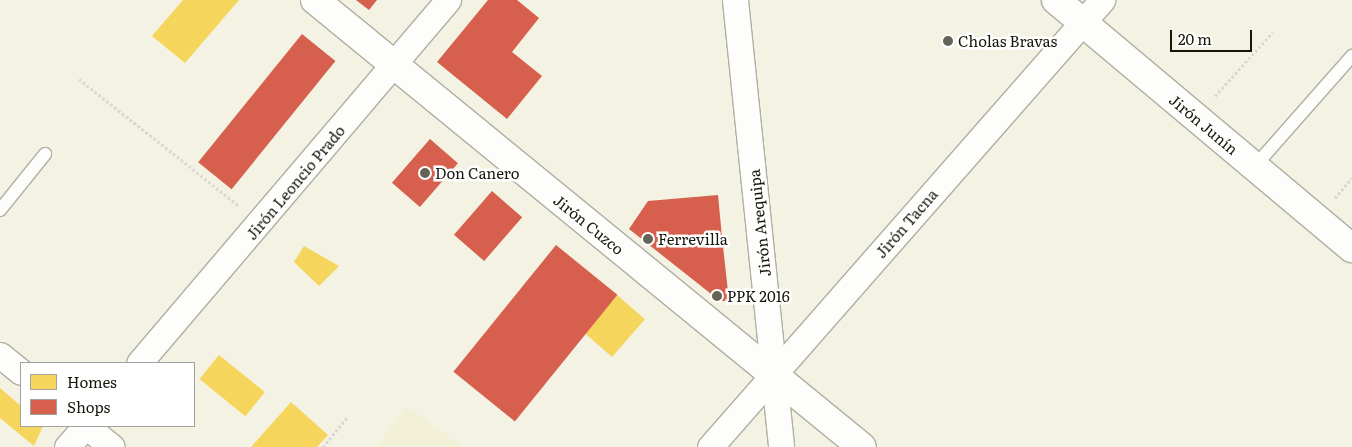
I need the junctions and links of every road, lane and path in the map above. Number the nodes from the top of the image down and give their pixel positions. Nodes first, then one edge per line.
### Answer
1 (315, 0) edge
2 (448, 0) edge
3 (735, 0) edge
4 (1056, 0) edge
5 (1102, 0) edge
6 (1082, 23) junction
7 (1273, 32) dead end
8 (1352, 56) edge
9 (393, 67) junction
10 (79, 79) dead end
11 (1196, 118) junction
12 (45, 154) dead end
13 (1255, 166) junction
14 (0, 210) edge
15 (259, 224) junction
16 (1352, 248) edge
17 (0, 355) edge
18 (140, 362) edge
19 (20, 371) edge
20 (774, 373) junction
21 (348, 416) dead end
22 (84, 427) edge
23 (86, 427) edge
24 (67, 447) edge
25 (112, 447) edge
26 (323, 447) edge
27 (710, 447) edge
28 (781, 447) edge
29 (862, 447) edge

1 - 9 street, Jirón Cuzco
2 - 9 street, Jirón Leoncio Prado
3 - 20 street, Jirón Arequipa
4 - 6 street, Jirón Junín
5 - 6 street, Jirón Tacna
6 - 11 street, Jirón Junín
6 - 20 street, Jirón Tacna
7 - 11 path
8 - 13 lane
9 - 15 street, Jirón Leoncio Prado
9 - 20 street, Jirón Cuzco
10 - 15 path
11 - 13 street, Jirón Junín
12 - 14 lane
13 - 16 street, Jirón Junín
15 - 18 street, Jirón Leoncio Prado
17 - 19 street
20 - 27 street, Jirón Tacna
20 - 28 street, Jirón Arequipa
20 - 29 street, Jirón Cuzco
21 - 26 path
22 - 24 street
23 - 25 street

